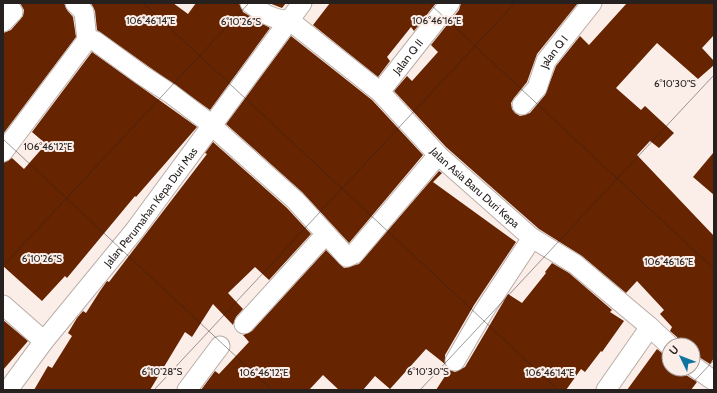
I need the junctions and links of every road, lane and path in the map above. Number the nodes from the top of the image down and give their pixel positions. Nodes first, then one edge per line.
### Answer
1 (7, 3) edge
2 (75, 3) edge
3 (250, 3) edge
4 (302, 3) edge
5 (450, 3) edge
6 (592, 3) edge
7 (289, 20) junction
8 (3, 22) edge
9 (87, 40) junction
10 (380, 92) junction
11 (522, 104) dead end
12 (212, 126) junction
13 (3, 152) edge
14 (438, 155) junction
15 (326, 234) junction
16 (532, 238) junction
17 (3, 305) edge
18 (244, 324) dead end
19 (650, 327) junction
20 (661, 337) edge
21 (44, 341) junction
22 (220, 346) dead end
23 (455, 361) dead end
24 (701, 372) edge
25 (714, 381) edge
26 (8, 390) edge
27 (187, 390) edge
28 (606, 390) edge

1 - 8 street
2 - 9 street
3 - 7 street
4 - 7 street, Jalan Perumahan Kepa Duri Mas
5 - 10 street, Jalan Q II
6 - 11 street, Jalan Q I
7 - 10 street, Jalan Asia Baru Duri Kepa
7 - 12 street, Jalan Perumahan Kepa Duri Mas
9 - 12 street
9 - 13 street
10 - 14 street, Jalan Asia Baru Duri Kepa
12 - 15 street
12 - 21 street, Jalan Perumahan Kepa Duri Mas
14 - 15 street
14 - 16 street, Jalan Asia Baru Duri Kepa
15 - 18 street
16 - 19 street, Jalan Asia Baru Duri Kepa
16 - 23 street
17 - 21 street
19 - 20 street, Jalan Asia Baru Duri Kepa
19 - 28 street
21 - 26 street, Jalan Perumahan Kepa Duri Mas
22 - 27 street
24 - 25 street

